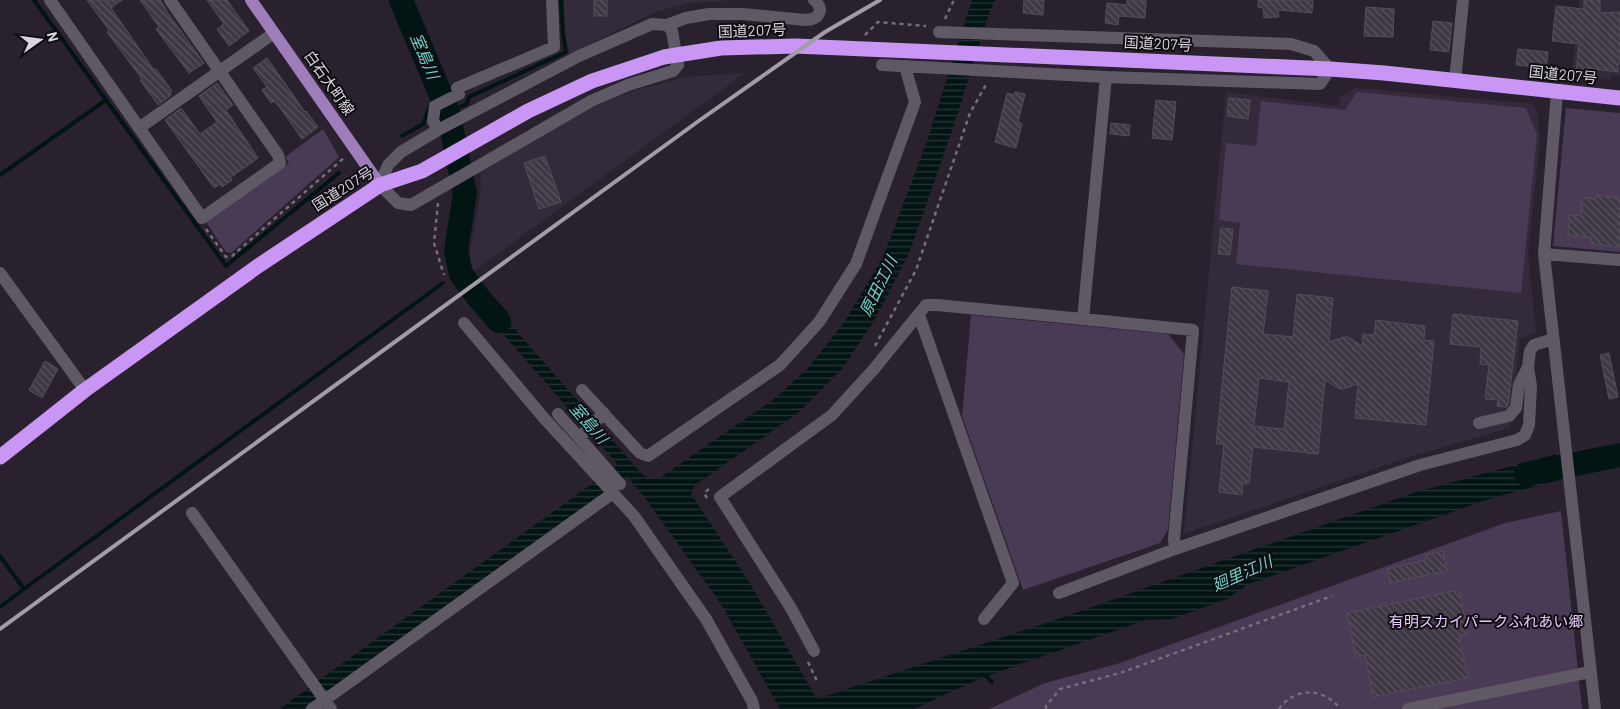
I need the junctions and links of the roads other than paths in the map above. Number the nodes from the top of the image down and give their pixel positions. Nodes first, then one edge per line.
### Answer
1 (50, 0) edge
2 (170, 0) edge
3 (251, 0) edge
4 (552, 0) edge
5 (814, 0) edge
6 (1463, 0) edge
7 (667, 25) junction
8 (939, 32) road end
9 (274, 33) junction
10 (882, 65) dead end
11 (906, 66) junction
12 (1330, 69) junction
13 (220, 71) junction
14 (1106, 77) junction
15 (1455, 81) junction
16 (1557, 92) junction
17 (1620, 98) edge
18 (139, 128) junction
19 (438, 130) junction
20 (380, 185) junction
21 (1544, 254) junction
22 (1620, 260) edge
23 (0, 273) edge
24 (919, 315) junction
25 (1083, 319) junction
26 (464, 323) dead end
27 (1553, 339) junction
28 (1528, 367) junction
29 (85, 390) junction
30 (582, 390) dead end
31 (604, 413) junction
32 (558, 414) dead end
33 (1479, 422) dead end
34 (578, 438) junction
35 (0, 457) edge
36 (602, 472) junction
37 (616, 488) junction
38 (192, 513) dead end
39 (1175, 549) junction
40 (1059, 593) dead end
41 (984, 619) dead end
42 (814, 651) dead end
43 (1590, 672) junction
44 (328, 705) edge
45 (312, 709) edge
46 (754, 709) edge
47 (1408, 709) edge
48 (1595, 709) edge

1 - 18 street
2 - 13 street
3 - 9 main road, 白石大町線
4 - 19 street
5 - 7 street
6 - 15 street
7 - 19 street
7 - 20 street
8 - 12 street
9 - 13 street
9 - 20 main road, 白石大町線
10 - 11 street
11 - 14 street
11 - 31 street
12 - 14 street
12 - 15 highway, 国道207号
12 - 20 highway, 国道207号
13 - 18 street
13 - 18 street
14 - 25 street
15 - 16 highway, 国道207号
16 - 17 highway, 国道207号
16 - 21 street
19 - 20 street
20 - 29 highway, 国道207号
21 - 22 street
21 - 27 street
23 - 29 street
24 - 25 street
24 - 41 street
24 - 42 street
25 - 39 street
26 - 36 street
27 - 28 street
27 - 43 street
28 - 33 street
28 - 39 street
29 - 35 highway, 国道207号
30 - 31 street
31 - 34 street
32 - 34 street
34 - 36 street
36 - 37 street
37 - 44 street
37 - 46 street
38 - 44 street
39 - 40 street
43 - 47 street
43 - 48 street
44 - 45 street

